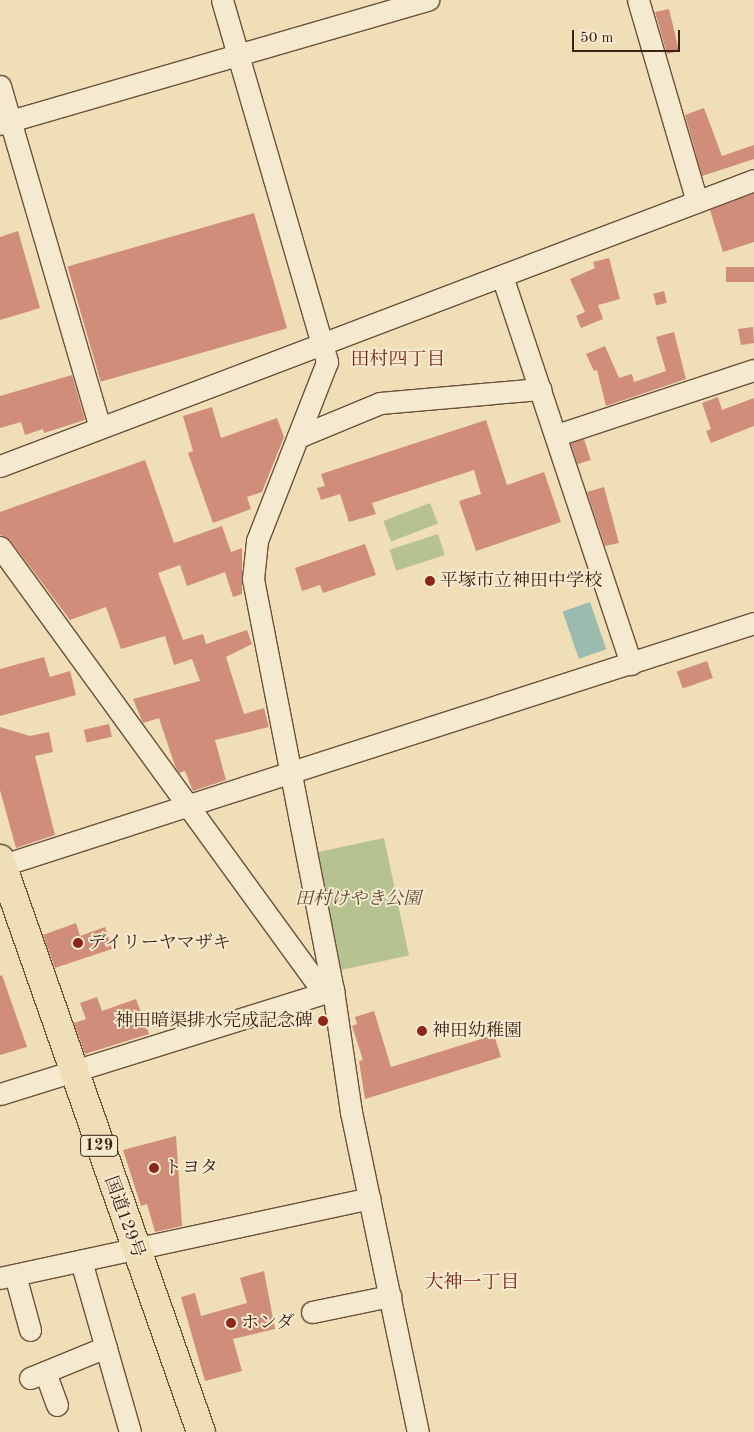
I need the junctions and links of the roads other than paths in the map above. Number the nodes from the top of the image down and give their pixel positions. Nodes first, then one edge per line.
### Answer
1 (222, 0) edge
2 (428, 0) edge
3 (638, 0) edge
4 (237, 55) junction
5 (0, 86) edge
6 (5, 122) edge
7 (754, 180) edge
8 (697, 202) junction
9 (502, 276) junction
10 (320, 343) junction
11 (754, 370) edge
12 (540, 388) junction
13 (100, 427) junction
14 (557, 435) junction
15 (298, 437) junction
16 (0, 466) edge
17 (0, 547) edge
18 (754, 623) edge
19 (631, 664) junction
20 (290, 772) junction
21 (189, 805) junction
22 (1, 864) edge
23 (0, 915) edge
24 (329, 992) junction
25 (64, 1074) junction
26 (0, 1094) edge
27 (369, 1198) junction
28 (127, 1251) junction
29 (81, 1261) junction
30 (8, 1276) edge
31 (390, 1296) junction
32 (312, 1312) dead end
33 (30, 1330) dead end
34 (106, 1347) junction
35 (57, 1406) dead end
36 (415, 1431) edge
37 (130, 1432) edge
38 (181, 1432) edge
39 (201, 1432) edge

1 - 4 street
2 - 4 street
3 - 8 street
4 - 6 street
4 - 10 street
5 - 6 street
6 - 13 street
7 - 8 street
8 - 9 street
9 - 10 street
9 - 12 street
10 - 13 street
10 - 15 street
11 - 14 street
12 - 14 street
12 - 15 street
13 - 16 street
14 - 19 street
15 - 20 street
17 - 21 street
18 - 19 street
19 - 20 street
20 - 21 street
20 - 24 street
21 - 22 street
21 - 24 street
22 - 25 highway, 国道129号 / 129
23 - 25 highway, 国道129号 / 129
24 - 25 street
24 - 27 street
25 - 26 street
25 - 28 highway, 国道129号 / 129
27 - 28 street
27 - 31 street
28 - 29 street
28 - 38 highway, 国道129号 / 129
28 - 39 highway, 国道129号 / 129
29 - 30 street
29 - 34 street
30 - 33 street
31 - 32 street
31 - 36 street
34 - 35 street
34 - 37 street

